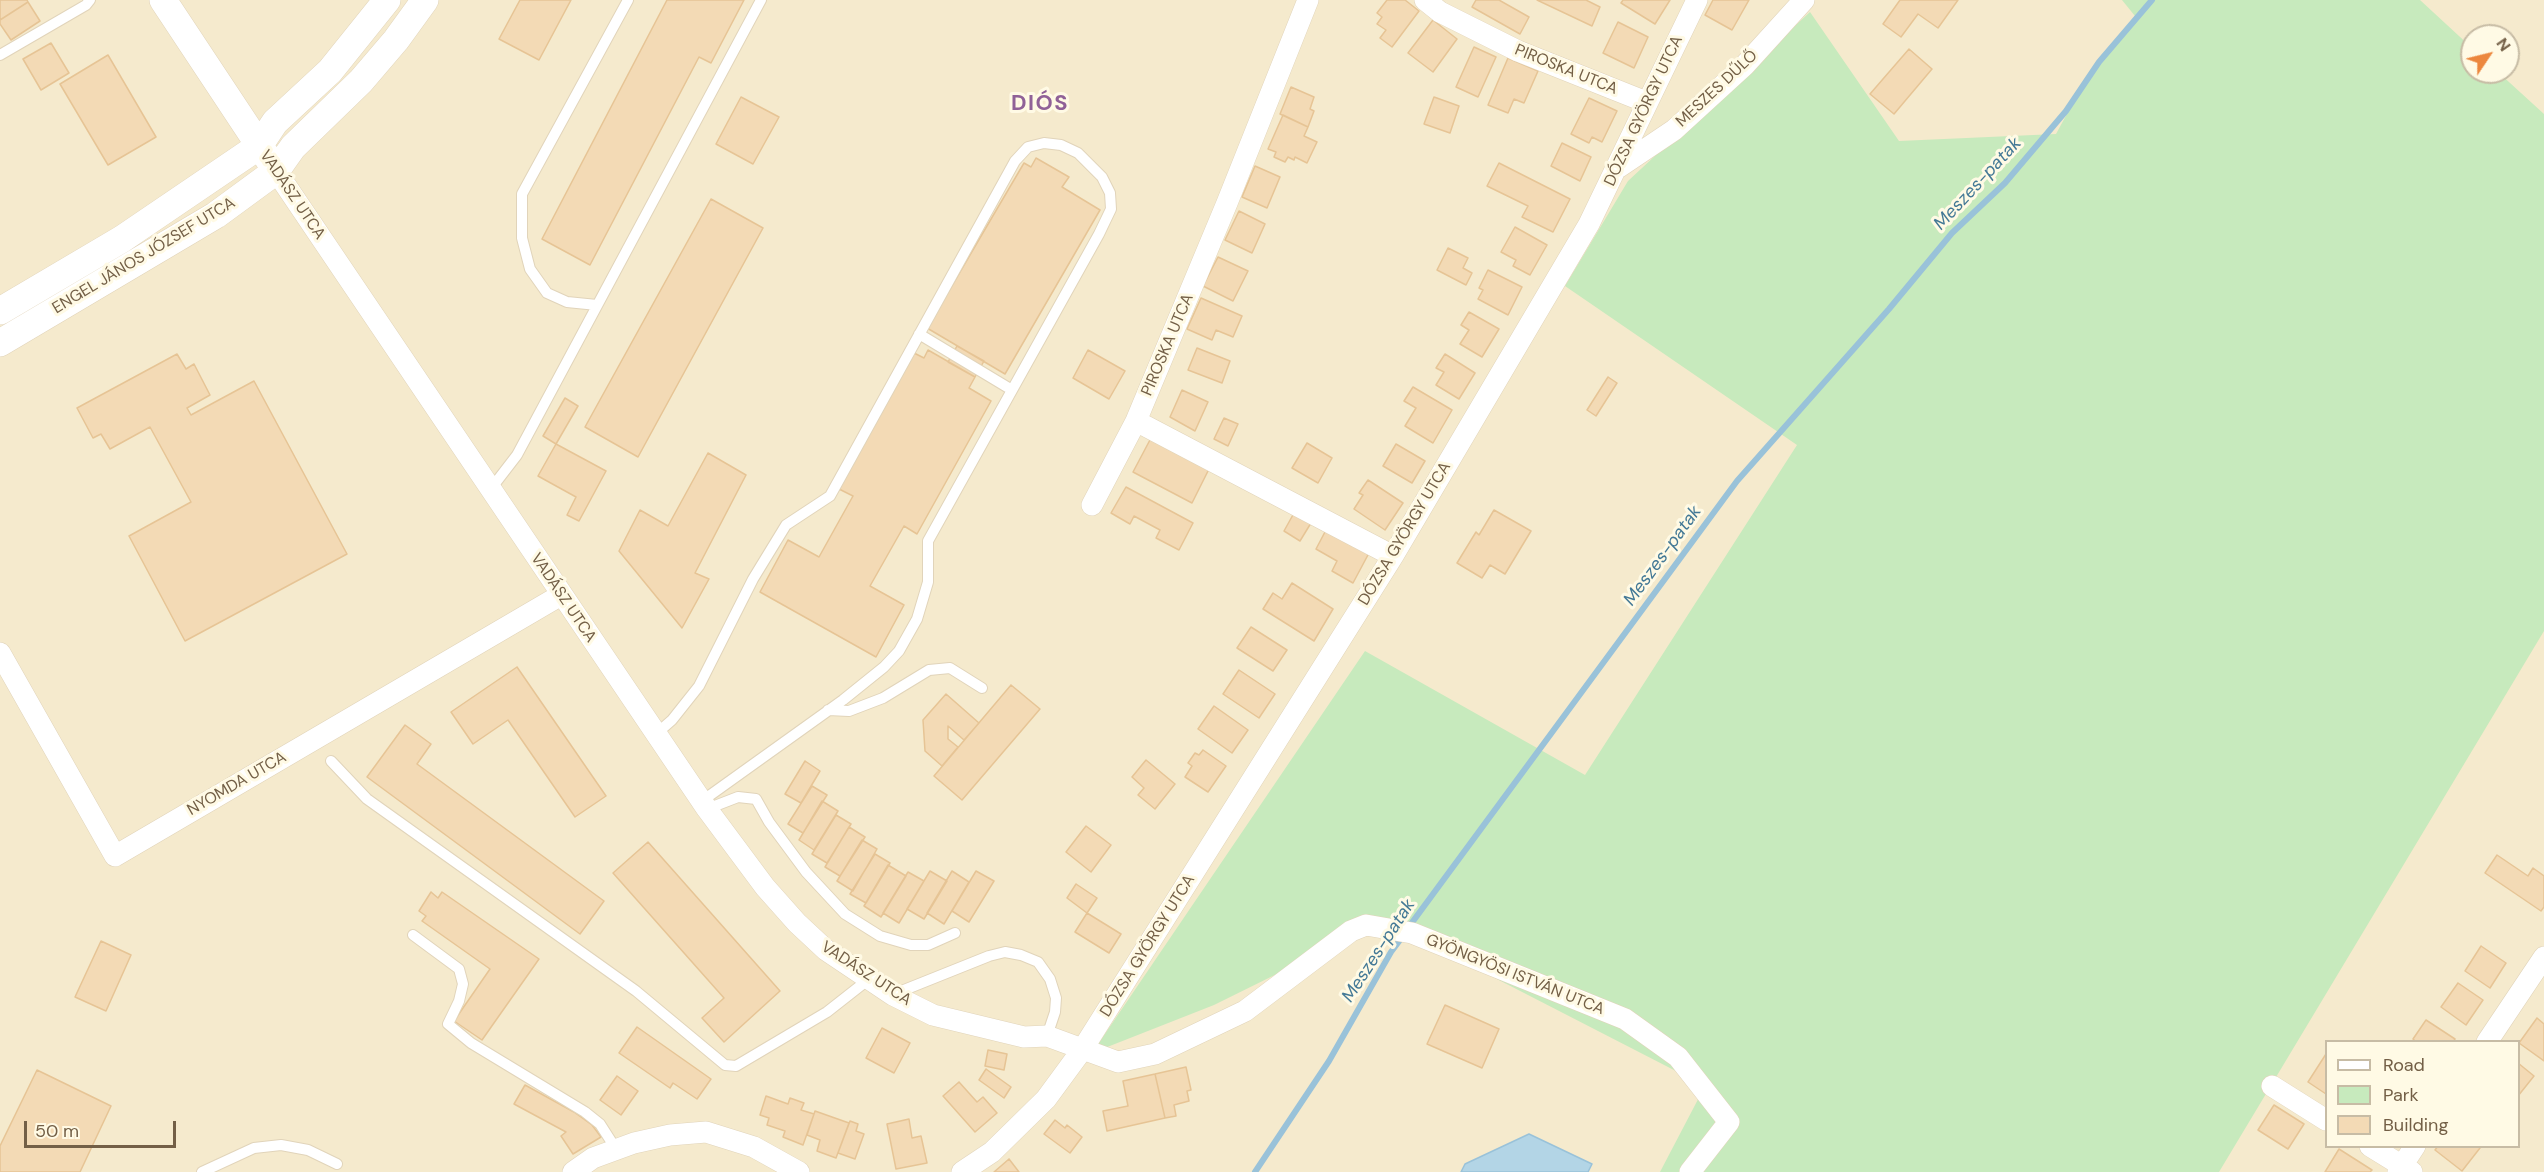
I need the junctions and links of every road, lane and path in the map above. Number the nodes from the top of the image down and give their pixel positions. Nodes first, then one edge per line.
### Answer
1 (90, 0) edge
2 (387, 0) edge
3 (425, 0) edge
4 (628, 0) edge
5 (761, 0) edge
6 (1308, 0) edge
7 (1425, 0) edge
8 (1697, 0) edge
9 (1804, 0) edge
10 (170, 3) edge
11 (0, 55) edge
12 (1646, 102) junction
13 (260, 146) junction
14 (1619, 167) junction
15 (276, 171) junction
16 (597, 305) junction
17 (0, 311) edge
18 (919, 334) junction
19 (0, 343) edge
20 (1012, 390) junction
21 (1136, 421) junction
22 (490, 490) junction
23 (1092, 505) dead end
24 (1393, 556) junction
25 (561, 595) junction
26 (0, 653) edge
27 (982, 688) dead end
28 (828, 710) junction
29 (656, 734) junction
30 (331, 761) dead end
31 (705, 805) junction
32 (955, 933) dead end
33 (413, 935) dead end
34 (2544, 957) edge
35 (869, 979) junction
36 (893, 994) junction
37 (1047, 1036) junction
38 (2488, 1040) edge
39 (1082, 1050) junction
40 (2272, 1086) dead end
41 (2325, 1119) edge
42 (2373, 1148) edge
43 (2414, 1148) edge
44 (616, 1149) junction
45 (337, 1164) dead end
46 (2404, 1170) edge
47 (202, 1172) edge
48 (573, 1172) edge
49 (799, 1172) edge
50 (963, 1172) edge
51 (1690, 1172) edge

1 - 11 lane
2 - 13 street, ENGEL JÁNOS JÓZSEF UTCA
3 - 15 street, ENGEL JÁNOS JÓZSEF UTCA
4 - 16 lane
5 - 16 lane
6 - 21 street, PIROSKA UTCA
7 - 12 street, PIROSKA UTCA
8 - 12 street, DÓZSA GYÖRGY UTCA
9 - 14 street, MESZES DŰLŐ
10 - 13 street, VADÁSZ UTCA
12 - 14 street, DÓZSA GYÖRGY UTCA
13 - 15 street, VADÁSZ UTCA
13 - 17 street, ENGEL JÁNOS JÓZSEF UTCA
14 - 24 street, DÓZSA GYÖRGY UTCA
15 - 19 street, ENGEL JÁNOS JÓZSEF UTCA
15 - 22 street, VADÁSZ UTCA
16 - 22 lane
18 - 20 lane
18 - 20 lane
18 - 29 lane
20 - 28 lane
21 - 23 street, PIROSKA UTCA
21 - 24 street
22 - 25 street, VADÁSZ UTCA
24 - 39 street, DÓZSA GYÖRGY UTCA
25 - 26 street, NYOMDA UTCA
25 - 29 street, VADÁSZ UTCA
27 - 28 lane
28 - 31 lane
29 - 31 street, VADÁSZ UTCA
30 - 35 lane
31 - 32 lane
31 - 35 street, VADÁSZ UTCA
33 - 44 lane
34 - 38 street
35 - 36 street, VADÁSZ UTCA
36 - 37 street, VADÁSZ UTCA
36 - 37 lane
37 - 39 street, VADÁSZ UTCA
39 - 50 street
39 - 51 street, GYÖNGYÖSI ISTVÁN UTCA
40 - 41 street
42 - 46 street
43 - 46 street
44 - 48 street
44 - 49 street
45 - 47 lane

